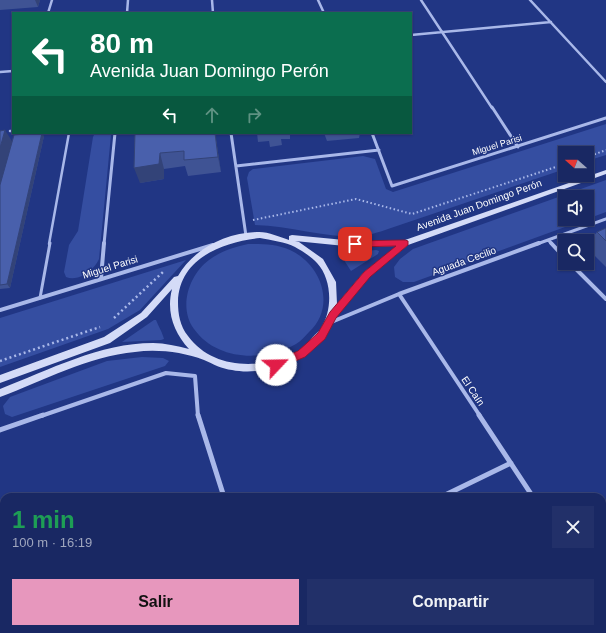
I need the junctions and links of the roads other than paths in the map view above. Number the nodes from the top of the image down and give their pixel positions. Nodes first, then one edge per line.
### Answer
1 (52, 0) edge
2 (128, 0) edge
3 (212, 0) edge
4 (318, 0) edge
5 (421, 0) edge
6 (530, 0) edge
7 (48, 12) edge
8 (127, 12) edge
9 (214, 12) edge
10 (324, 12) edge
11 (551, 22) junction
12 (441, 32) junction
13 (412, 34) edge
14 (12, 71) edge
15 (0, 72) edge
16 (606, 82) edge
17 (606, 118) edge
18 (69, 134) edge
19 (115, 134) edge
20 (231, 134) edge
21 (372, 134) edge
22 (518, 147) junction
23 (379, 150) junction
24 (236, 166) junction
25 (606, 172) edge
26 (606, 219) edge
27 (246, 236) junction
28 (277, 237) junction
29 (548, 240) junction
30 (225, 241) junction
31 (405, 243) junction
32 (558, 251) edge
33 (577, 270) edge
34 (184, 271) junction
35 (101, 278) junction
36 (399, 294) junction
37 (40, 298) junction
38 (606, 299) edge
39 (0, 310) edge
40 (333, 315) junction
41 (329, 323) junction
42 (204, 357) junction
43 (0, 379) edge
44 (0, 393) edge
45 (0, 430) edge
46 (511, 463) junction
47 (223, 493) edge
48 (449, 493) edge
49 (530, 493) edge

1 - 7 street
2 - 8 street
3 - 9 street
4 - 10 street
5 - 12 street
6 - 11 street
11 - 12 street
11 - 16 street
12 - 13 street
12 - 22 street
14 - 15 street
17 - 22 street, Miguel Parisi
18 - 37 lane
19 - 35 street
20 - 24 street
21 - 23 street
22 - 23 street, Miguel Parisi
23 - 24 street
24 - 27 street
25 - 31 main road, Avenida Juan Domingo Perón
26 - 29 street, Aguada Cecilio
27 - 28 main road, Avenida Juan Domingo Perón
27 - 30 main road, Avenida Juan Domingo Perón
28 - 31 main road, Avenida Juan Domingo Perón
28 - 40 main road, Avenida Juan Domingo Perón
29 - 32 street
29 - 36 street, Aguada Cecilio
30 - 34 main road, Avenida Juan Domingo Perón
30 - 35 street, Miguel Parisi
31 - 40 main road, Avenida Juan Domingo Perón
33 - 38 street
34 - 42 main road, Avenida Juan Domingo Perón
34 - 43 main road, Avenida Juan Domingo Perón
35 - 37 street, Miguel Parisi
36 - 41 street, Aguada Cecilio
36 - 46 street, El Caín
37 - 39 street, Miguel Parisi
40 - 41 main road, Avenida Juan Domingo Perón
41 - 42 main road, Avenida Juan Domingo Perón
42 - 44 main road, Avenida Juan Domingo Perón
45 - 47 street
46 - 48 street
46 - 49 street, El Caín

